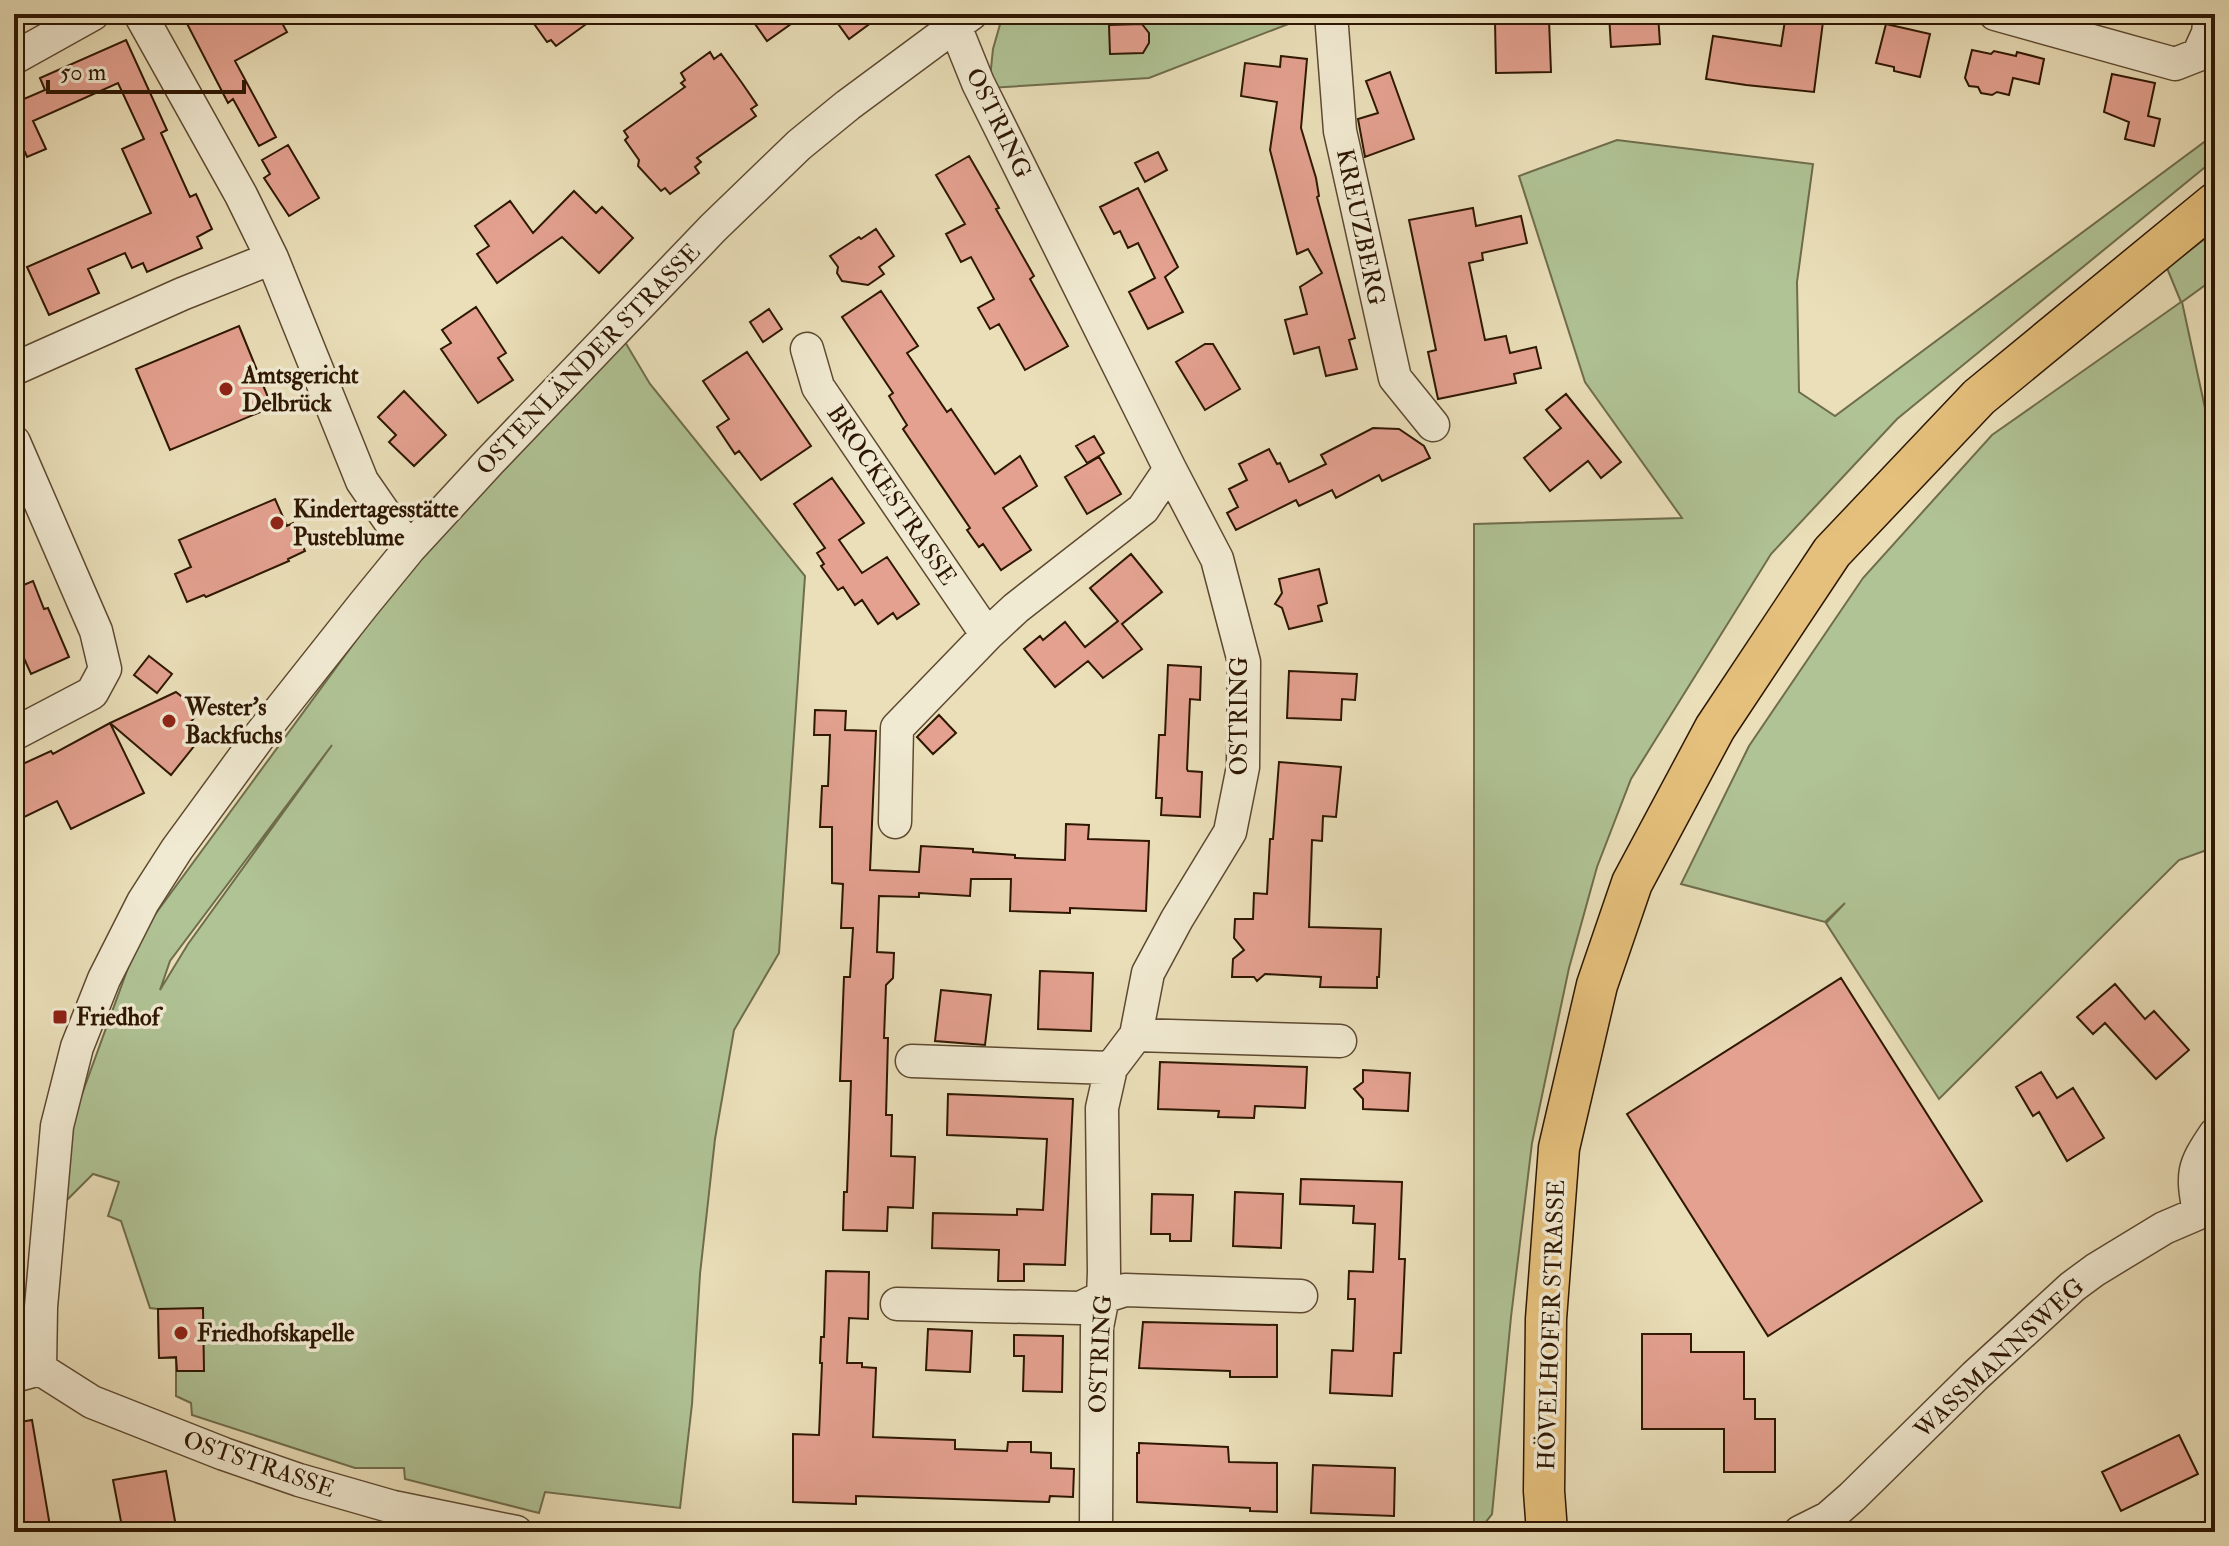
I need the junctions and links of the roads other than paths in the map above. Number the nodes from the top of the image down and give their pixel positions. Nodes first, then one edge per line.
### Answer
1 (93, 14) edge
2 (140, 14) edge
3 (1331, 14) edge
4 (1995, 14) edge
5 (2210, 14) edge
6 (957, 18) edge
7 (14, 58) edge
8 (2215, 203) edge
9 (272, 258) junction
10 (807, 349) dead end
11 (14, 369) edge
12 (1433, 425) dead end
13 (14, 442) edge
14 (1170, 469) junction
15 (409, 549) junction
16 (987, 635) junction
17 (14, 734) edge
18 (895, 822) dead end
19 (1136, 1035) junction
20 (1340, 1041) dead end
21 (912, 1061) dead end
22 (1111, 1068) junction
23 (2215, 1134) edge
24 (2207, 1211) edge
25 (1301, 1296) dead end
26 (1103, 1297) junction
27 (897, 1304) dead end
28 (27, 1373) edge
29 (516, 1532) edge
30 (1096, 1532) edge
31 (1547, 1532) edge
32 (1800, 1532) edge

1 - 7 street
2 - 9 street
3 - 12 street, KREUZBERG
4 - 5 street
6 - 14 street, OSTRING
6 - 15 street, OSTENLÄNDER STRASSE
8 - 31 main road, HÖVELHOFER STRASSE
9 - 11 street
9 - 15 street
10 - 16 street, BROCKESTRASSE
13 - 17 street
14 - 16 street
14 - 19 street, OSTRING
15 - 28 street, OSTENLÄNDER STRASSE
16 - 18 street
19 - 20 street
19 - 22 street, OSTRING
21 - 22 street
22 - 26 street, OSTRING
23 - 24 street
24 - 32 street, WASSMANNSWEG
25 - 26 street
26 - 27 street
26 - 30 street, OSTRING
28 - 29 street, OSTSTRASSE

